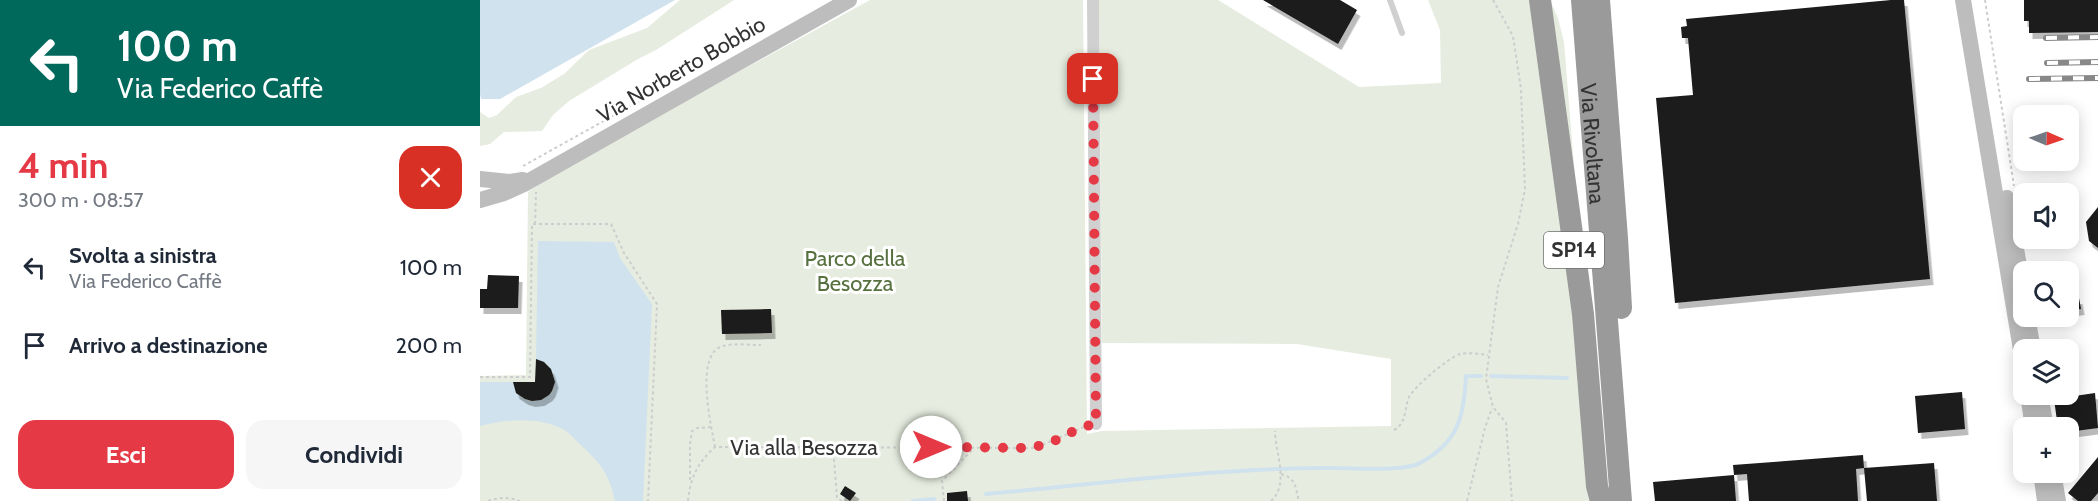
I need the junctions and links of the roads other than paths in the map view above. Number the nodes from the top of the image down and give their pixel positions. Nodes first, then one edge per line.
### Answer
1 (849, 0) edge
2 (1093, 0) edge
3 (1390, 0) edge
4 (1540, 0) edge
5 (1567, 0) edge
6 (1582, 0) edge
7 (1599, 0) edge
8 (1963, 0) edge
9 (1974, 0) edge
10 (1402, 33) dead end
11 (480, 179) edge
12 (536, 183) junction
13 (480, 200) edge
14 (2018, 261) edge
15 (2019, 339) edge
16 (1096, 424) road end
17 (2043, 483) edge
18 (2056, 483) edge
19 (1601, 501) edge
20 (1606, 501) edge
21 (1621, 501) edge
22 (1629, 501) edge
23 (2045, 501) edge
24 (2058, 501) edge

1 - 12 street, Via Norberto Bobbio
2 - 16 street
3 - 10 lane
4 - 19 highway, SP14
5 - 20 highway, Via Rivoltana / SP14
6 - 21 highway, Via Rivoltana / SP14
7 - 22 highway, SP14
8 - 15 street
9 - 14 street
11 - 12 street, Via Norberto Bobbio
12 - 13 street, Via Norberto Bobbio
17 - 23 street
18 - 24 street

